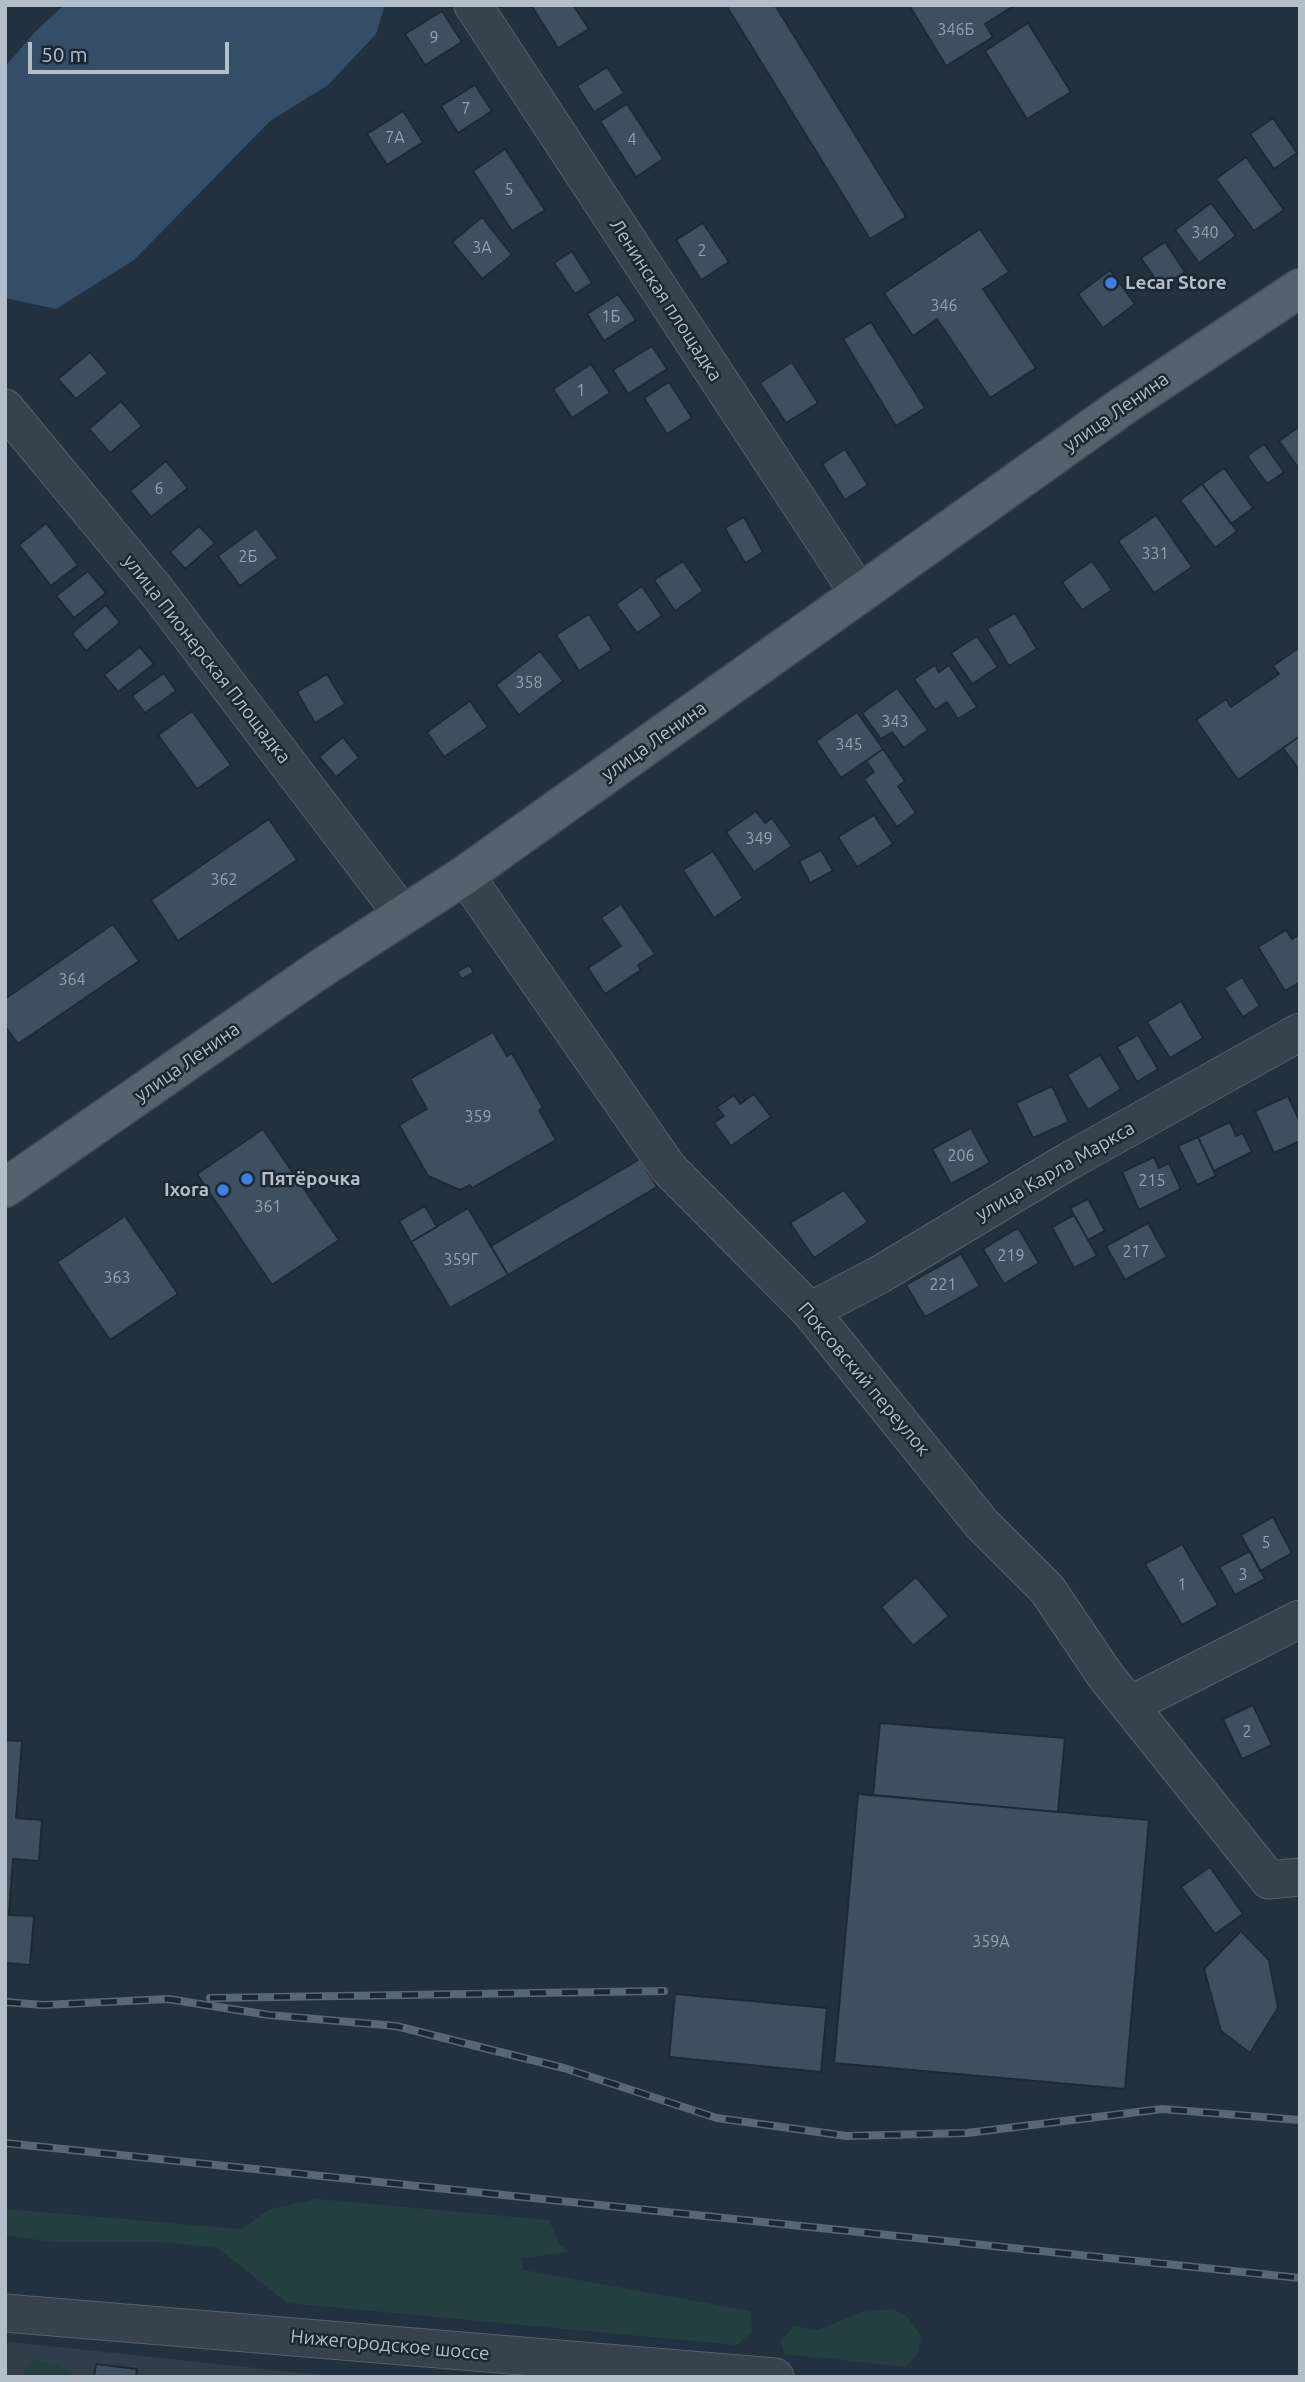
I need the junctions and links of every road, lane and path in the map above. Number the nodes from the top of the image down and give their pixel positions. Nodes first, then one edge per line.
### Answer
1 (473, 5) edge
2 (1300, 288) edge
3 (5, 408) edge
4 (860, 595) junction
5 (465, 875) junction
6 (403, 915) junction
7 (1300, 1032) edge
8 (5, 1188) edge
9 (810, 1311) junction
10 (1300, 1619) edge
11 (1130, 1705) junction
12 (1284, 1879) edge
13 (5, 2313) edge
14 (775, 2377) edge

1 - 4 street, Ленинская площадка
2 - 4 main road, улица Ленина
3 - 6 street, улица Пионерская Площадка
4 - 5 main road, улица Ленина
5 - 6 main road, улица Ленина
5 - 9 street, Поксовский переулок
6 - 8 main road, улица Ленина
7 - 9 street, улица Карла Маркса
9 - 11 street, Поксовский переулок
10 - 11 street
11 - 12 street, Поксовский переулок
13 - 14 street, Нижегородское шоссе

